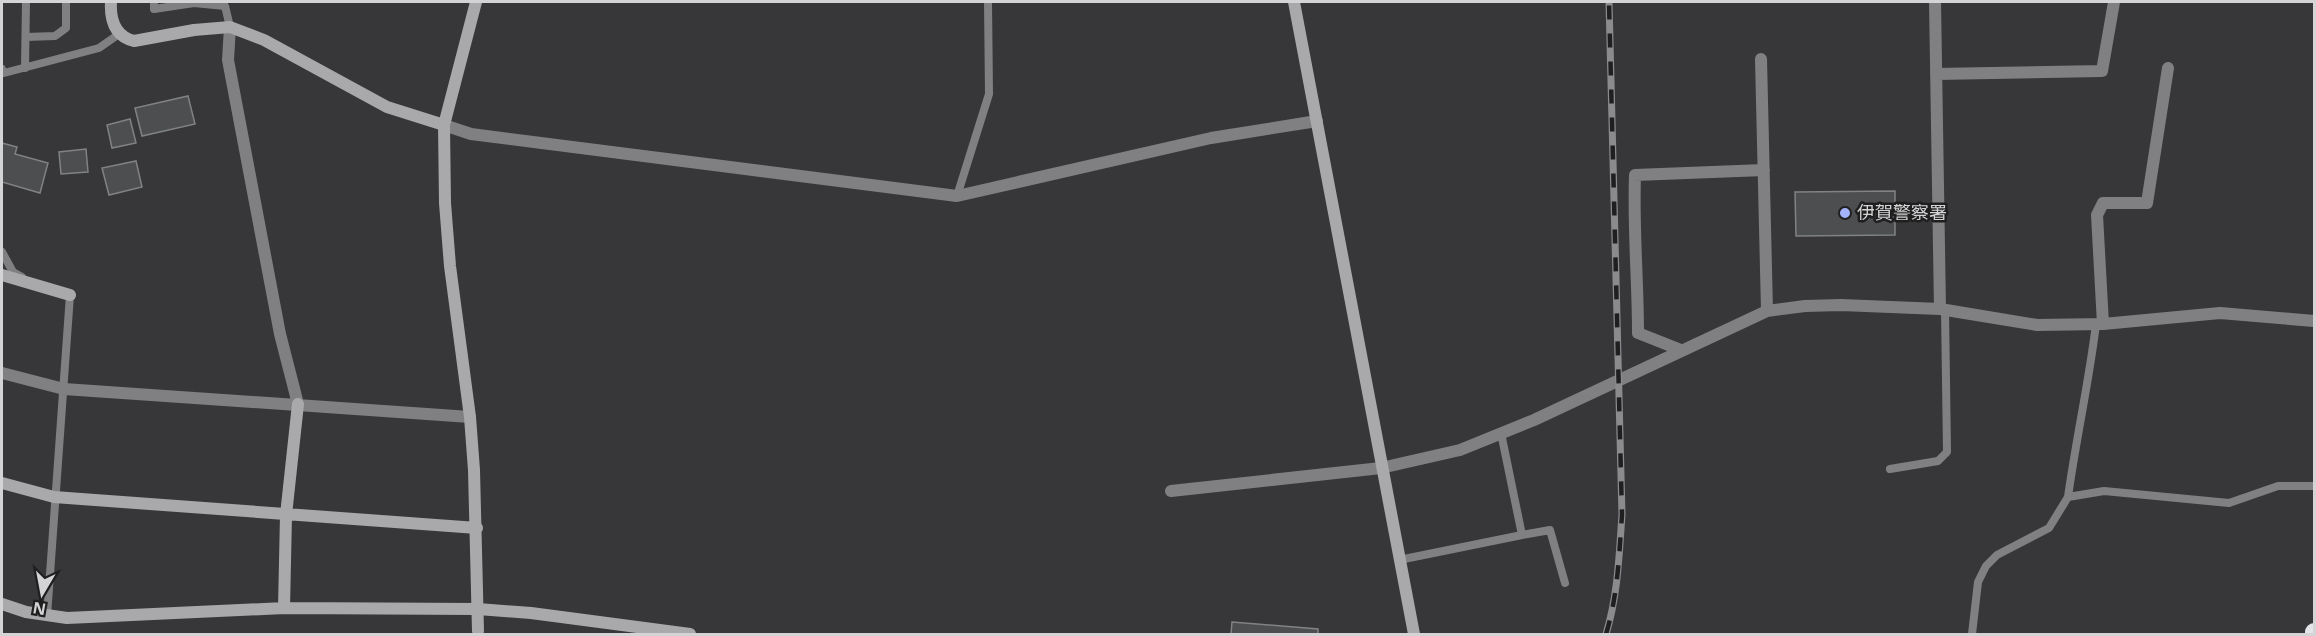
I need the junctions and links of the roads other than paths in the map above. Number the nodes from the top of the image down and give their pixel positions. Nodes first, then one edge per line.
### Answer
1 (26, 2) edge
2 (66, 2) edge
3 (111, 2) edge
4 (154, 2) edge
5 (194, 2) edge
6 (476, 2) edge
7 (988, 2) edge
8 (1294, 2) edge
9 (1935, 2) edge
10 (2114, 2) edge
11 (230, 27) junction
12 (119, 34) junction
13 (26, 37) junction
14 (1761, 60) dead end
15 (25, 68) junction
16 (2168, 68) dead end
17 (2, 69) edge
18 (1936, 75) junction
19 (1317, 121) junction
20 (444, 125) junction
21 (1764, 170) junction
22 (957, 196) junction
23 (2, 252) edge
24 (2, 275) edge
25 (32, 284) junction
26 (70, 295) joint
27 (1943, 310) junction
28 (1767, 311) junction
29 (2314, 321) edge
30 (2100, 324) junction
31 (1681, 350) junction
32 (2, 373) edge
33 (64, 389) junction
34 (298, 404) junction
35 (470, 417) junction
36 (1501, 433) junction
37 (1381, 468) junction
38 (1890, 469) dead end
39 (2, 483) edge
40 (2314, 486) edge
41 (1172, 491) dead end
42 (54, 497) junction
43 (2068, 497) junction
44 (286, 515) junction
45 (477, 528) junction
46 (1522, 535) junction
47 (1399, 560) junction
48 (1565, 583) dead end
49 (2, 604) edge
50 (284, 608) junction
51 (478, 609) junction
52 (46, 616) junction
53 (478, 631) dead end
54 (690, 634) edge
55 (1414, 634) edge
56 (1972, 634) edge

1 - 13 lane
2 - 13 lane
3 - 12 street
4 - 5 lane
5 - 11 lane
6 - 20 street
7 - 22 lane
8 - 19 street
9 - 18 street
10 - 18 street
11 - 12 street
11 - 20 street
11 - 34 street
12 - 15 lane
13 - 15 lane
14 - 21 street
15 - 17 lane
16 - 30 street
18 - 27 street
19 - 22 street
19 - 37 street
20 - 22 street
20 - 35 street
21 - 28 street
21 - 31 street
23 - 25 lane
24 - 25 street
25 - 26 street
26 - 33 lane
27 - 28 street
27 - 30 street
27 - 38 lane
28 - 31 street
29 - 30 street
30 - 43 lane
31 - 36 street
32 - 33 street
33 - 34 street
33 - 42 lane
34 - 35 street
34 - 44 street
35 - 45 street
36 - 37 street
36 - 46 lane
37 - 41 street
37 - 47 street
39 - 42 street
40 - 43 lane
42 - 44 street
42 - 52 lane
43 - 56 lane
44 - 45 street
44 - 50 street
45 - 51 street
46 - 47 lane
46 - 48 lane
47 - 55 street
49 - 52 street
50 - 51 street
50 - 52 street
51 - 53 street
51 - 54 street

